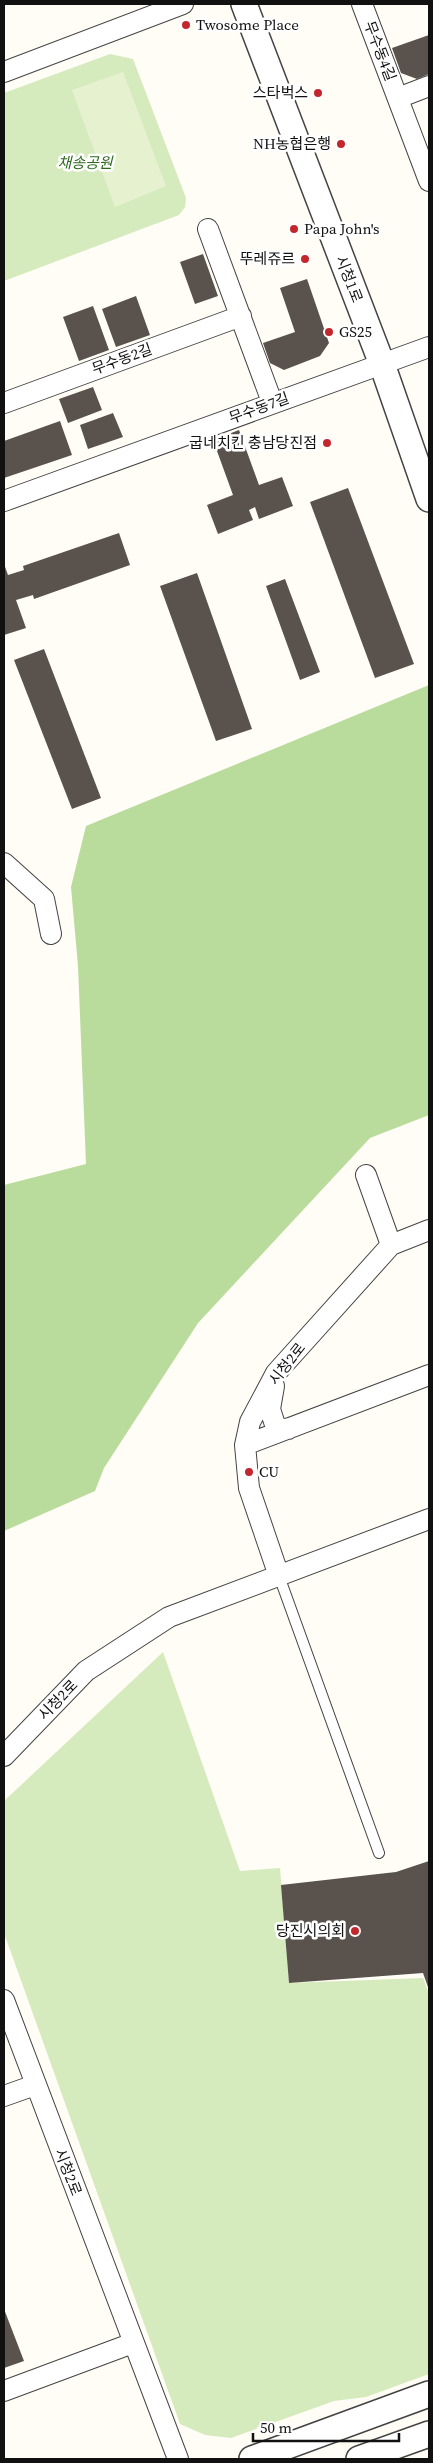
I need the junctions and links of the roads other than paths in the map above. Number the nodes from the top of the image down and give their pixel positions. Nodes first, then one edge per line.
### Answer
1 (183, 4) edge
2 (244, 4) edge
3 (362, 4) edge
4 (4, 72) edge
5 (429, 86) edge
6 (398, 98) junction
7 (429, 181) edge
8 (208, 229) dead end
9 (241, 316) junction
10 (429, 347) edge
11 (382, 364) junction
12 (272, 402) junction
13 (4, 403) edge
14 (429, 499) edge
15 (4, 501) edge
16 (4, 863) edge
17 (51, 934) dead end
18 (366, 1174) dead end
19 (429, 1230) edge
20 (391, 1245) junction
21 (276, 1373) junction
22 (429, 1375) edge
23 (288, 1429) junction
24 (245, 1445) junction
25 (429, 1519) edge
26 (279, 1576) junction
27 (4, 1756) edge
28 (379, 1853) dead end
29 (4, 2000) edge
30 (35, 2085) junction
31 (4, 2096) edge
32 (133, 2343) junction
33 (4, 2391) edge
34 (429, 2394) edge
35 (429, 2434) edge
36 (178, 2459) edge
37 (252, 2459) edge
38 (359, 2459) edge

1 - 4 street
2 - 11 street, 시청1로
3 - 6 street, 무수동4길
5 - 6 street, 무수동4길
6 - 7 street, 무수동4길
8 - 9 street
9 - 12 street
9 - 13 street, 무수동2길
10 - 11 street, 무수동7길
11 - 12 street, 무수동7길
11 - 14 street, 시청1로
12 - 15 street, 무수동7길
16 - 17 street
18 - 20 street
19 - 20 street, 시청2로
20 - 21 street, 시청2로
21 - 23 street
21 - 24 street, 시청2로
22 - 23 street
23 - 24 street
24 - 26 street, 시청2로
25 - 26 street, 시청2로
26 - 27 street, 시청2로
26 - 28 lane
29 - 30 street, 시청2로
30 - 31 street
30 - 32 street, 시청2로
32 - 33 street
32 - 36 street, 시청2로
34 - 37 street
35 - 38 street

